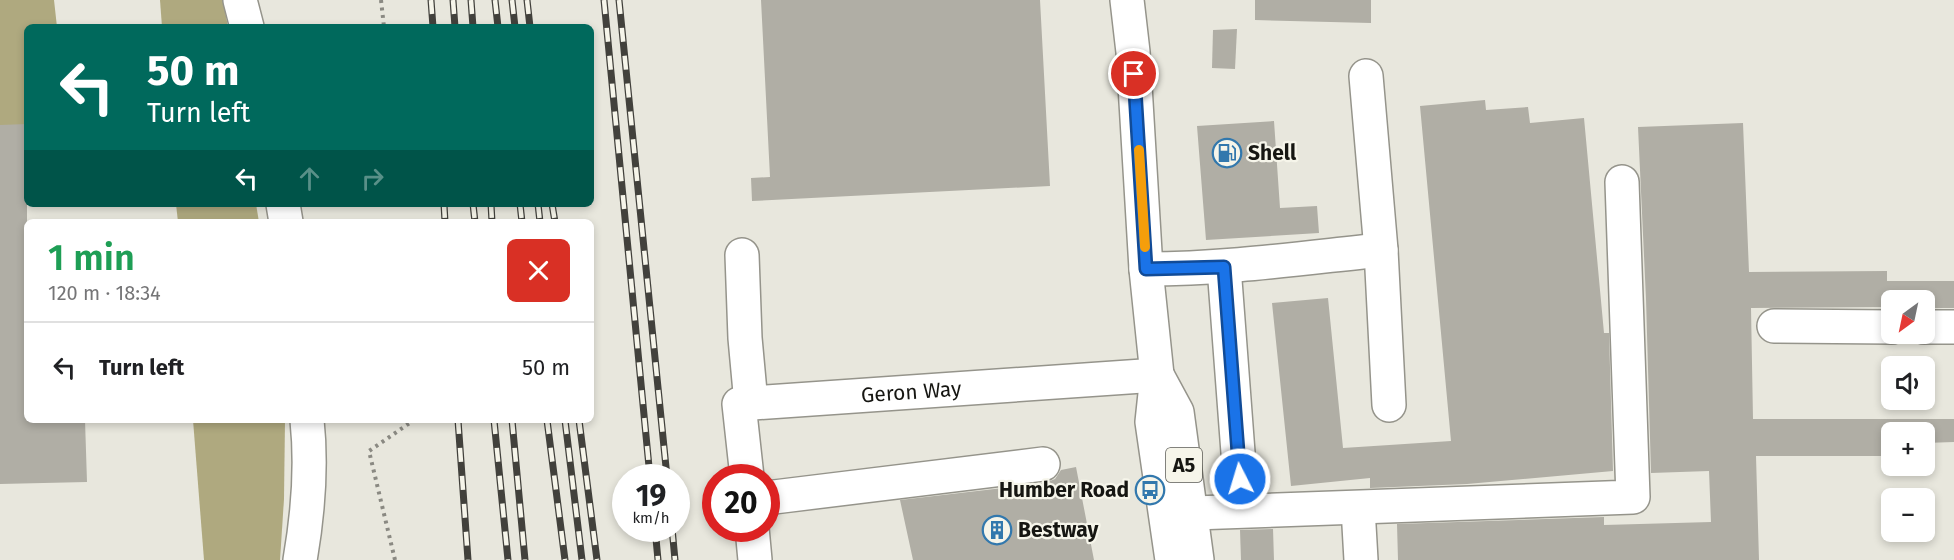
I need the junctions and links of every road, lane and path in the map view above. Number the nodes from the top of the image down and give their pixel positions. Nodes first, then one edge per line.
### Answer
1 (240, 0) edge
2 (381, 0) edge
3 (1127, 0) edge
4 (246, 24) edge
5 (384, 24) edge
6 (1366, 76) dead end
7 (1622, 182) dead end
8 (1381, 250) junction
9 (742, 255) dead end
10 (1224, 267) junction
11 (1146, 269) junction
12 (1774, 326) dead end
13 (1881, 327) edge
14 (1935, 327) edge
15 (1954, 327) edge
16 (1157, 375) junction
17 (751, 403) junction
18 (1389, 405) dead end
19 (307, 423) edge
20 (410, 423) edge
21 (746, 464) edge
22 (1043, 464) dead end
23 (1240, 479) dead end
24 (780, 496) edge
25 (1358, 508) junction
26 (1178, 513) junction
27 (753, 542) edge
28 (300, 560) edge
29 (395, 560) edge
30 (755, 560) edge
31 (1172, 560) edge
32 (1197, 560) edge
33 (1361, 560) edge

1 - 4 street
2 - 5 path
3 - 11 street, A5
6 - 8 street
7 - 25 street
8 - 10 street
8 - 18 street
9 - 17 street
10 - 11 street
10 - 23 street
11 - 16 street, A5
12 - 13 street
14 - 15 street
16 - 17 street, Geron Way
16 - 26 street, A5
17 - 21 street
19 - 28 street
20 - 29 path
22 - 24 street
25 - 26 street
25 - 33 street
26 - 31 street, A5
26 - 32 street, A5
27 - 30 street

